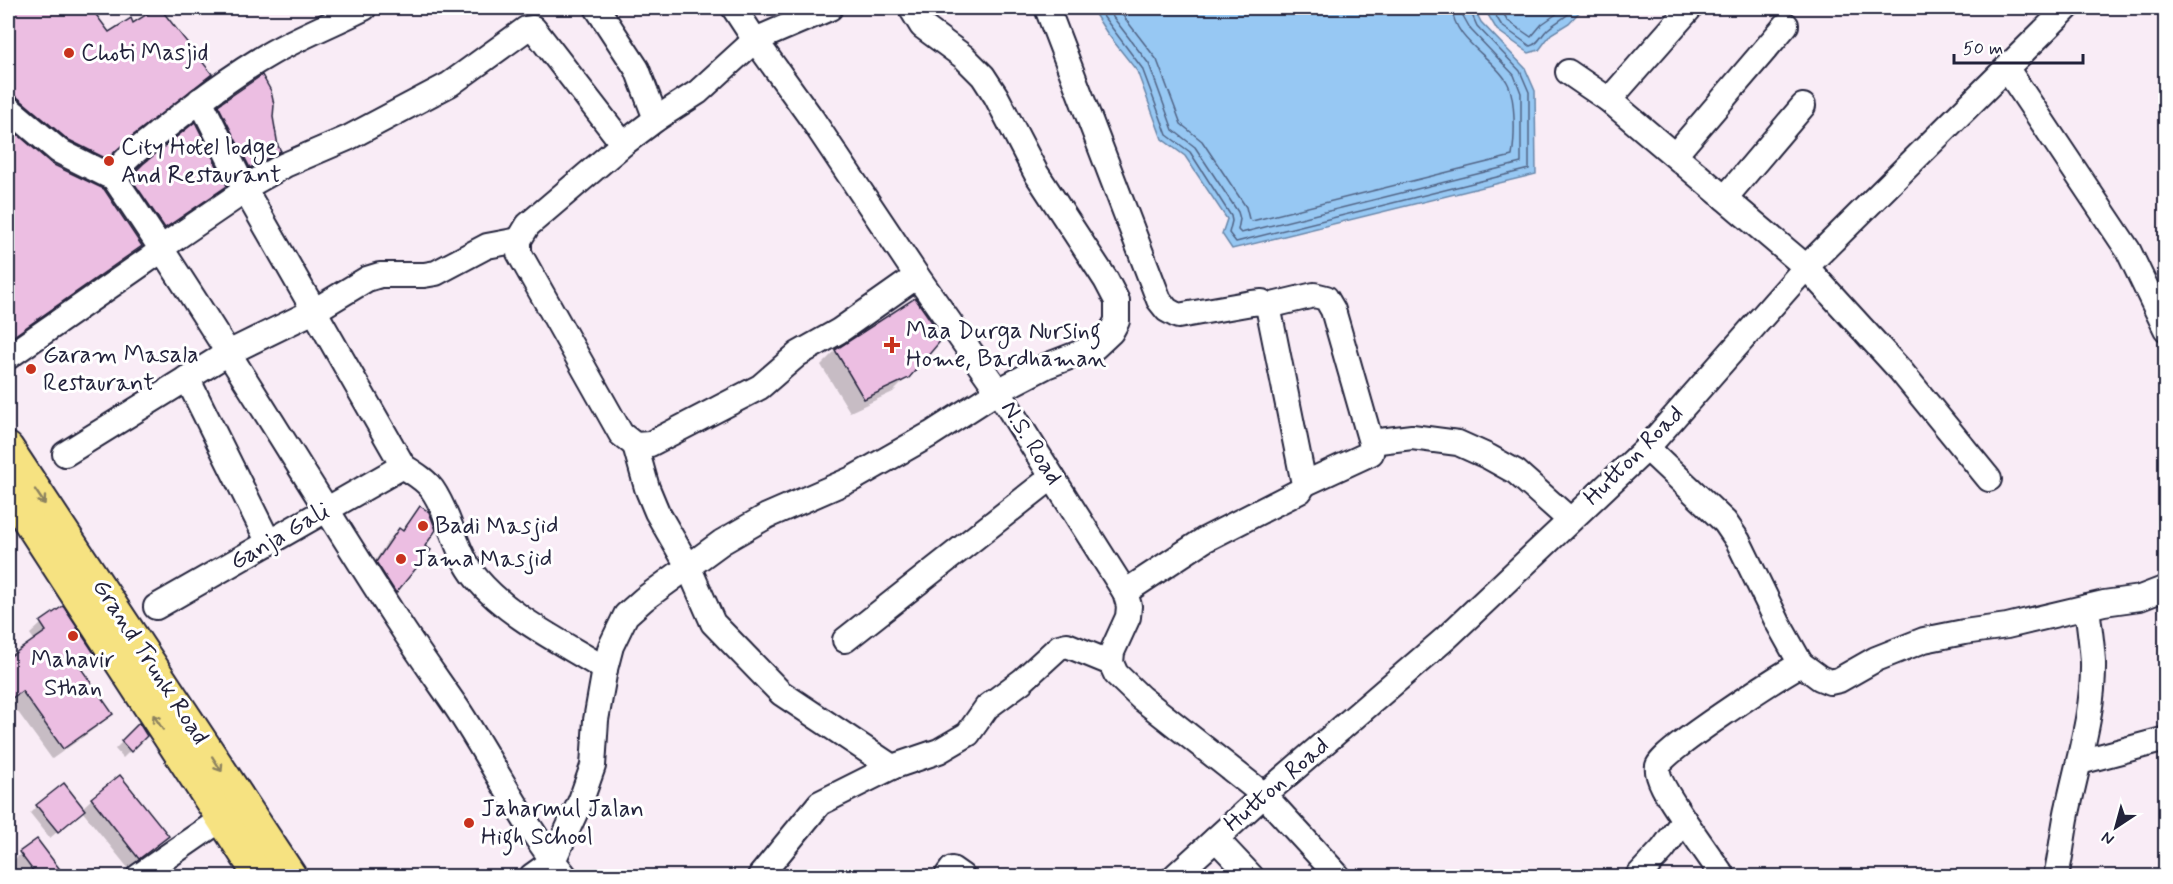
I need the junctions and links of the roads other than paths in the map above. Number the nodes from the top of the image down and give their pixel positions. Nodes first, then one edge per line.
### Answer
1 (364, 8) edge
2 (597, 8) edge
3 (734, 8) edge
4 (830, 8) edge
5 (911, 8) edge
6 (1047, 8) edge
7 (1690, 8) edge
8 (2067, 8) edge
9 (1786, 25) dead end
10 (755, 40) junction
11 (2007, 69) junction
12 (1568, 72) dead end
13 (200, 100) junction
14 (1609, 100) junction
15 (1803, 106) dead end
16 (8, 108) edge
17 (656, 119) junction
18 (623, 144) junction
19 (1675, 154) junction
20 (114, 175) junction
21 (244, 188) junction
22 (1725, 198) junction
23 (519, 240) junction
24 (161, 248) junction
25 (1806, 267) junction
26 (918, 276) junction
27 (1268, 306) junction
28 (314, 311) junction
29 (2166, 329) edge
30 (228, 353) junction
31 (8, 357) edge
32 (187, 378) junction
33 (998, 391) junction
34 (1371, 442) junction
35 (635, 445) junction
36 (8, 448) edge
37 (1647, 448) junction
38 (65, 454) dead end
39 (403, 466) junction
40 (1052, 477) junction
41 (1989, 479) dead end
42 (1304, 484) junction
43 (8, 490) edge
44 (327, 510) junction
45 (1570, 520) junction
46 (269, 543) junction
47 (688, 566) junction
48 (2166, 588) edge
49 (1125, 592) junction
50 (156, 607) dead end
51 (2086, 607) junction
52 (845, 640) dead end
53 (1112, 663) junction
54 (1801, 664) junction
55 (604, 669) junction
56 (2166, 739) edge
57 (2080, 762) junction
58 (892, 767) junction
59 (1264, 795) junction
60 (232, 812) junction
61 (1684, 819) junction
62 (1216, 839) junction
63 (559, 869) edge
64 (138, 876) edge
65 (259, 876) edge
66 (291, 876) edge
67 (532, 876) edge
68 (760, 876) edge
69 (947, 876) edge
70 (962, 876) edge
71 (1174, 876) edge
72 (1251, 876) edge
73 (1338, 876) edge
74 (1638, 876) edge
75 (1724, 876) edge
76 (2056, 876) edge

1 - 13 street
2 - 17 street
3 - 10 street, N.S. Road
4 - 10 street
5 - 33 street
6 - 27 street
7 - 14 street
8 - 11 street, Hutton Road
9 - 19 street
10 - 17 street
10 - 26 street, N.S. Road
11 - 25 street, Hutton Road
11 - 29 street
12 - 14 street
13 - 20 street
13 - 21 street
14 - 19 street
15 - 22 street
16 - 20 street
17 - 18 street
18 - 21 street
18 - 23 street
19 - 22 street
20 - 24 street
21 - 24 street
21 - 28 street
22 - 25 street
23 - 28 street
23 - 35 street
24 - 30 street
24 - 31 street
25 - 37 street, Hutton Road
25 - 41 street
26 - 33 street, N.S. Road
26 - 35 street
27 - 34 street
27 - 42 street
28 - 30 street
28 - 39 street
30 - 32 street
30 - 44 street
32 - 38 street
32 - 46 street
33 - 40 street, N.S. Road
33 - 47 street
34 - 42 street
34 - 45 street
35 - 47 street
36 -> 60 main road, Grand Trunk Road
37 - 45 street, Hutton Road
37 - 54 street
39 - 44 street, Ganja Gali
39 - 55 street
40 - 49 street, N.S. Road
40 - 52 street
42 - 49 street
60 -> 43 main road
44 - 46 street, Ganja Gali
44 - 63 street
45 - 59 street, Hutton Road
46 - 50 street, Ganja Gali
47 - 55 street
47 - 58 street
48 - 51 street
49 - 53 street
51 - 54 street
51 - 57 street
53 - 58 street
53 - 59 street
54 - 61 street
55 - 63 street
56 - 57 street
57 - 76 street
58 - 68 street
59 - 62 street, Hutton Road
59 - 73 street
60 - 64 street
60 - 65 main road
60 - 66 main road, Grand Trunk Road
61 - 74 street
61 - 75 street
62 - 71 street, Hutton Road
62 - 72 street
63 - 67 street
69 - 70 street

